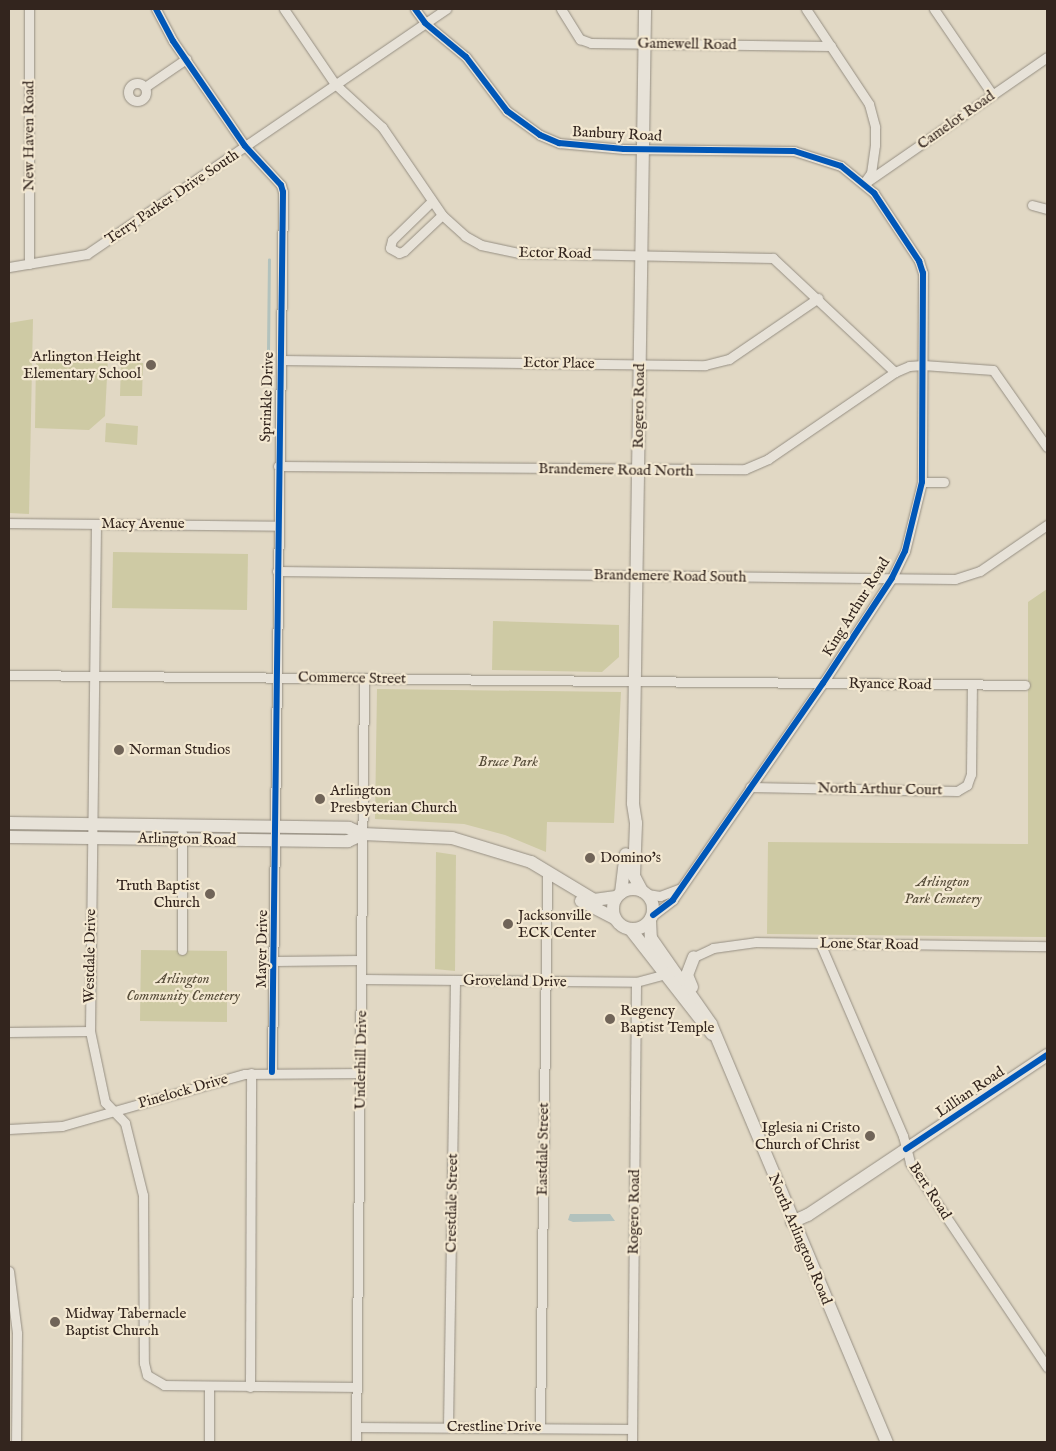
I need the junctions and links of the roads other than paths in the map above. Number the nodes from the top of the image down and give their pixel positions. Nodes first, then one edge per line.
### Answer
1 (29, 9) edge
2 (156, 9) edge
3 (284, 9) edge
4 (415, 9) edge
5 (446, 9) edge
6 (560, 9) edge
7 (645, 9) edge
8 (806, 9) edge
9 (934, 9) edge
10 (425, 23) junction
11 (645, 44) junction
12 (831, 46) junction
13 (1047, 57) edge
14 (186, 59) junction
15 (335, 84) junction
16 (146, 87) dead end
17 (992, 94) junction
18 (245, 146) junction
19 (642, 150) junction
20 (865, 183) junction
21 (432, 201) junction
22 (1032, 205) dead end
23 (1047, 209) edge
24 (442, 215) junction
25 (640, 255) junction
26 (29, 264) junction
27 (9, 267) edge
28 (818, 298) junction
29 (281, 360) junction
30 (639, 364) junction
31 (923, 364) junction
32 (895, 372) junction
33 (1047, 447) edge
34 (278, 466) junction
35 (638, 470) junction
36 (922, 482) junction
37 (944, 482) dead end
38 (9, 523) edge
39 (96, 524) junction
40 (1047, 525) edge
41 (277, 526) junction
42 (277, 571) junction
43 (636, 575) junction
44 (892, 578) junction
45 (9, 674) edge
46 (94, 675) junction
47 (277, 677) junction
48 (364, 678) junction
49 (635, 681) junction
50 (823, 683) junction
51 (972, 685) junction
52 (1025, 685) dead end
53 (750, 787) junction
54 (633, 802) junction
55 (9, 824) edge
56 (92, 824) junction
57 (182, 825) junction
58 (276, 827) junction
59 (363, 834) junction
60 (9, 837) edge
61 (92, 838) junction
62 (182, 839) junction
63 (276, 840) junction
64 (547, 871) junction
65 (574, 888) junction
66 (681, 888) junction
67 (645, 893) junction
68 (619, 895) junction
69 (614, 918) junction
70 (651, 918) junction
71 (631, 930) junction
72 (820, 944) junction
73 (1047, 946) edge
74 (182, 950) dead end
75 (694, 957) junction
76 (361, 960) junction
77 (668, 960) junction
78 (274, 961) junction
79 (666, 974) junction
80 (362, 978) junction
81 (455, 980) junction
82 (545, 981) junction
83 (636, 982) junction
84 (712, 1029) junction
85 (90, 1031) junction
86 (9, 1032) edge
87 (1047, 1055) edge
88 (272, 1072) junction
89 (251, 1073) junction
90 (360, 1073) junction
91 (114, 1112) junction
92 (9, 1129) edge
93 (906, 1149) junction
94 (792, 1222) junction
95 (9, 1271) edge
96 (1047, 1367) edge
97 (209, 1386) junction
98 (250, 1387) junction
99 (357, 1388) junction
100 (356, 1426) junction
101 (448, 1427) junction
102 (540, 1428) junction
103 (632, 1429) junction
104 (16, 1442) edge
105 (209, 1442) edge
106 (356, 1442) edge
107 (632, 1442) edge
108 (887, 1442) edge

1 - 26 street, New Haven Road
2 - 14 street, Sprinkle Drive
3 - 15 street, Ector Road
4 - 10 street, Banbury Road
5 - 10 street, Terry Parker Drive South
6 - 11 street, Gamewell Road
7 - 11 main road, Rogero Road
8 - 12 street
9 - 17 street
10 - 15 street, Terry Parker Drive South
10 - 19 street, Banbury Road
11 - 12 street, Gamewell Road
11 - 19 main road, Rogero Road
12 - 20 street
13 - 17 street, Camelot Road
14 - 16 street
14 - 18 street, Sprinkle Drive
15 - 18 street, Terry Parker Drive South
15 - 21 street, Ector Road
17 - 20 street, Camelot Road
18 - 26 street, Terry Parker Drive South
18 - 29 street, Sprinkle Drive
19 - 20 street, Banbury Road
19 - 25 main road, Rogero Road
20 - 31 street, King Arthur Road
21 - 24 street, Ector Road
21 - 24 street
22 - 23 street
24 - 25 street, Ector Road
25 - 28 street, Ector Road
25 - 30 main road, Rogero Road
26 - 27 street, Terry Parker Drive South
28 - 30 street, Ector Place
28 - 32 street, Ector Road
29 - 30 street, Ector Place
29 - 34 street, Sprinkle Drive
30 - 35 main road, Rogero Road
31 - 32 street, Brandemere Road North
31 - 33 street, Brandemere Road North
31 - 36 street, King Arthur Road
32 - 35 street, Brandemere Road North
34 - 35 street, Brandemere Road North
34 - 41 street, Sprinkle Drive
35 - 43 main road, Rogero Road
36 - 37 street
36 - 44 street, King Arthur Road
38 - 39 street, Macy Avenue
39 - 41 street, Macy Avenue
39 - 46 street, Westdale Drive
40 - 44 street, Brandemere Road South
41 - 42 street, Sprinkle Drive
42 - 43 street, Brandemere Road South
42 - 47 street, Sprinkle Drive
43 - 44 street, Brandemere Road South
43 - 49 main road, Rogero Road
44 - 50 street, King Arthur Road
45 - 46 street, Commerce Street
46 - 47 street, Commerce Street
46 - 56 street, Westdale Drive
47 - 48 street, Commerce Street
47 - 58 street, Sprinkle Drive
48 - 49 street, Commerce Street
48 - 59 street, Underhill Drive
49 - 50 street, Ryance Road
49 - 54 main road, Rogero Road
50 - 51 street, Ryance Road
50 - 53 street, King Arthur Road
51 - 52 street, Ryance Road
51 - 53 street, North Arthur Court
53 - 66 street, King Arthur Road
54 - 67 main road, Rogero Road
54 - 68 main road, Rogero Road
55 - 56 main road, Arlington Road
56 - 57 main road, Arlington Road
56 - 61 street, Westdale Drive
57 - 58 main road, Arlington Road
57 - 62 street
58 - 59 main road, Arlington Road
58 - 63 street, Mayer Drive
59 - 63 main road, Arlington Road
59 - 64 main road, Arlington Road
59 - 76 street, Underhill Drive
60 - 61 main road, Arlington Road
61 - 62 main road, Arlington Road
61 - 85 street, Westdale Drive
62 - 63 main road, Arlington Road
62 - 74 street
63 - 78 street, Mayer Drive
64 - 65 main road, Arlington Road
64 - 82 street, Eastdale Street
65 - 68 main road, Arlington Road
65 - 69 main road, Arlington Road
66 - 67 street
66 - 70 street, King Arthur Road
67 - 68 main road
67 - 70 main road
68 - 69 main road
69 - 71 main road
70 - 71 main road
70 - 77 main road, North Arlington Road
71 - 79 main road, North Arlington Road
72 - 73 street, Lone Star Road
72 - 75 street, Lone Star Road
72 - 93 street, Bert Road
75 - 77 main road
75 - 84 main road
76 - 78 street
76 - 80 street, Underhill Drive
77 - 84 main road, North Arlington Road
78 - 88 street, Mayer Drive
79 - 83 street, Groveland Drive
79 - 84 main road, North Arlington Road
80 - 81 street, Groveland Drive
80 - 90 street, Underhill Drive
81 - 82 street, Groveland Drive
81 - 101 street, Crestdale Street
82 - 83 street, Groveland Drive
82 - 102 street, Eastdale Street
83 - 103 street, Rogero Road
84 - 94 main road, North Arlington Road
85 - 86 street
85 - 91 street, Westdale Drive
87 - 93 main road, Lillian Road
88 - 89 street, Pinelock Drive
88 - 90 street, Pinelock Drive
89 - 91 street, Pinelock Drive
89 - 98 street
90 - 99 street, Underhill Drive
91 - 92 street, Pinelock Drive
91 - 97 street, Westdale Drive
93 - 94 main road, Lillian Road
93 - 96 street, Bert Road
94 - 108 main road, North Arlington Road
95 - 104 street
97 - 98 street
97 - 105 street
98 - 99 street
99 - 100 street, Underhill Drive
100 - 101 street, Crestline Drive
100 - 106 street, Underhill Drive
101 - 102 street, Crestline Drive
102 - 103 street, Crestline Drive
103 - 107 street, Rogero Road

